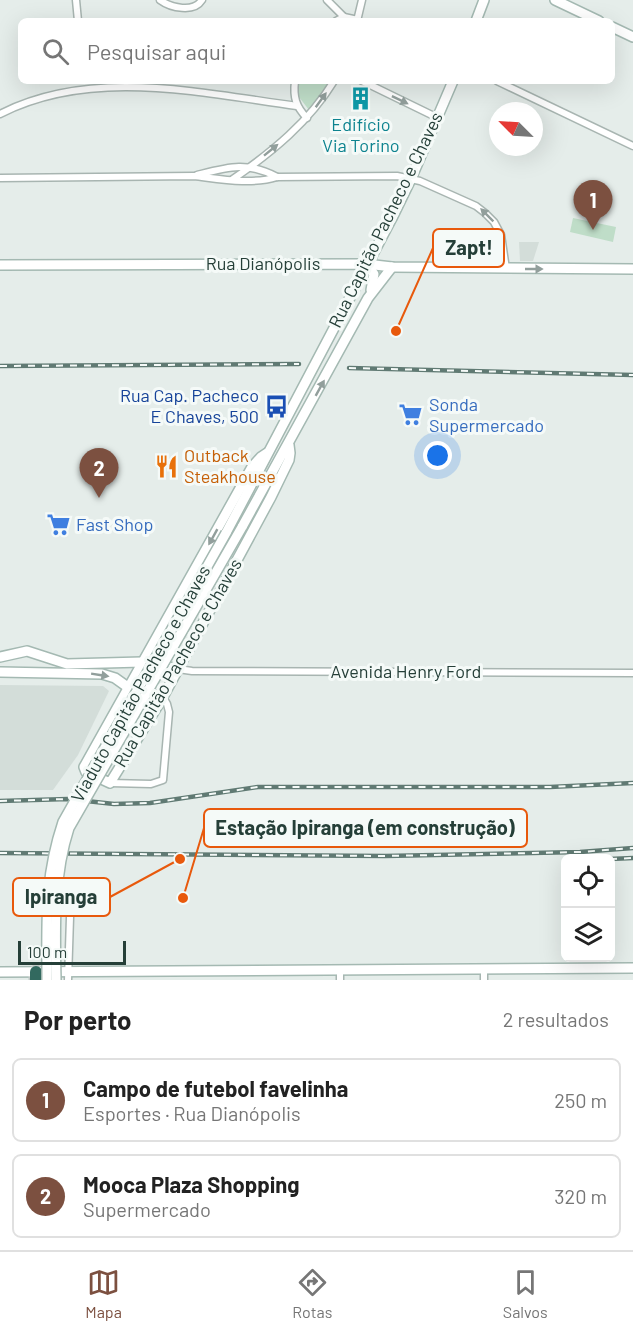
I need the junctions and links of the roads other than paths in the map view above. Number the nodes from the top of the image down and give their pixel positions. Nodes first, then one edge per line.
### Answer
1 (76, 0) edge
2 (160, 0) edge
3 (202, 0) edge
4 (327, 0) edge
5 (362, 0) edge
6 (484, 0) edge
7 (555, 0) edge
8 (344, 17) joint
9 (78, 18) edge
10 (349, 18) edge
11 (358, 18) edge
12 (477, 18) edge
13 (593, 18) edge
14 (615, 28) edge
15 (633, 37) edge
16 (295, 84) edge
17 (332, 84) edge
18 (368, 84) edge
19 (452, 84) edge
20 (503, 84) edge
21 (84, 85) edge
22 (297, 106) junction
23 (0, 114) edge
24 (307, 118) junction
25 (438, 118) junction
26 (633, 146) edge
27 (251, 166) junction
28 (194, 176) junction
29 (277, 177) junction
30 (0, 178) edge
31 (411, 179) junction
32 (232, 180) junction
33 (366, 264) junction
34 (0, 265) edge
35 (392, 267) junction
36 (506, 268) junction
37 (633, 269) edge
38 (368, 298) junction
39 (323, 347) junction
40 (335, 359) junction
41 (269, 449) junction
42 (278, 475) junction
43 (272, 496) junction
44 (243, 527) junction
45 (226, 533) joint
46 (27, 651) junction
47 (0, 657) edge
48 (142, 662) junction
49 (178, 669) junction
50 (0, 672) edge
51 (25, 672) junction
52 (633, 673) edge
53 (129, 687) junction
54 (163, 697) junction
55 (111, 783) junction
56 (71, 886) dead end
57 (484, 968) junction
58 (633, 968) edge
59 (194, 970) junction
60 (0, 972) edge
61 (340, 975) edge
62 (36, 976) edge
63 (68, 976) edge
64 (47, 980) edge
65 (56, 980) edge
66 (194, 980) edge
67 (484, 980) edge

1 - 9 street
2 - 3 street
4 - 8 street
5 - 11 street
6 - 12 main road
7 - 13 main road
8 - 10 street
14 - 15 main road
16 - 22 street
24 -> 17 street
18 -> 25 street
19 - 25 main road, Rua Capitão Pacheco e Chaves
20 - 26 street
21 - 22 street
21 - 23 street
22 - 24 street
27 -> 24 street
25 - 31 main road, Rua Capitão Pacheco e Chaves
27 - 28 street
27 - 29 street
27 - 32 street
28 - 30 street
28 - 32 street
29 - 31 street
29 - 32 street
31 - 33 main road, Rua Capitão Pacheco e Chaves
36 -> 31 street
33 - 34 main road, Rua Dianópolis
33 - 35 main road, Rua Dianópolis
33 - 38 main road
33 - 39 main road, Rua Capitão Pacheco e Chaves
35 - 36 main road, Rua Dianópolis
35 - 38 main road, Rua Capitão Pacheco e Chaves
36 -> 37 main road, Rua Dianópolis
38 - 40 main road, Rua Capitão Pacheco e Chaves
39 - 40 main road
39 - 41 main road, Rua Capitão Pacheco e Chaves
42 -> 40 main road, Rua Capitão Pacheco e Chaves
41 - 42 main road
41 - 45 main road, Rua Capitão Pacheco e Chaves
41 -> 48 main road, Rua Capitão Pacheco e Chaves
42 - 43 main road, Rua Capitão Pacheco e Chaves
42 - 44 main road, Rua Capitão Pacheco e Chaves
43 - 44 main road
43 - 49 main road, Rua Capitão Pacheco e Chaves
44 - 65 main road, Viaduto Capitão Pacheco e Chaves, bridge
45 - 64 main road, Viaduto Capitão Pacheco e Chaves, bridge
46 - 47 main road
46 - 48 main road
46 - 51 main road
48 - 49 main road
48 - 53 main road, Rua Capitão Pacheco e Chaves
49 - 52 street, Avenida Henry Ford
49 - 54 main road, Rua Capitão Pacheco e Chaves
50 - 51 main road
51 -> 53 main road
53 - 54 main road
53 - 55 main road, Rua Capitão Pacheco e Chaves
54 - 55 main road, Rua Capitão Pacheco e Chaves
54 - 55 street
56 - 63 street
57 - 58 main road
57 - 61 main road
57 - 67 street
59 - 61 main road
59 - 63 main road
59 - 66 street
60 - 62 main road
62 - 63 main road

